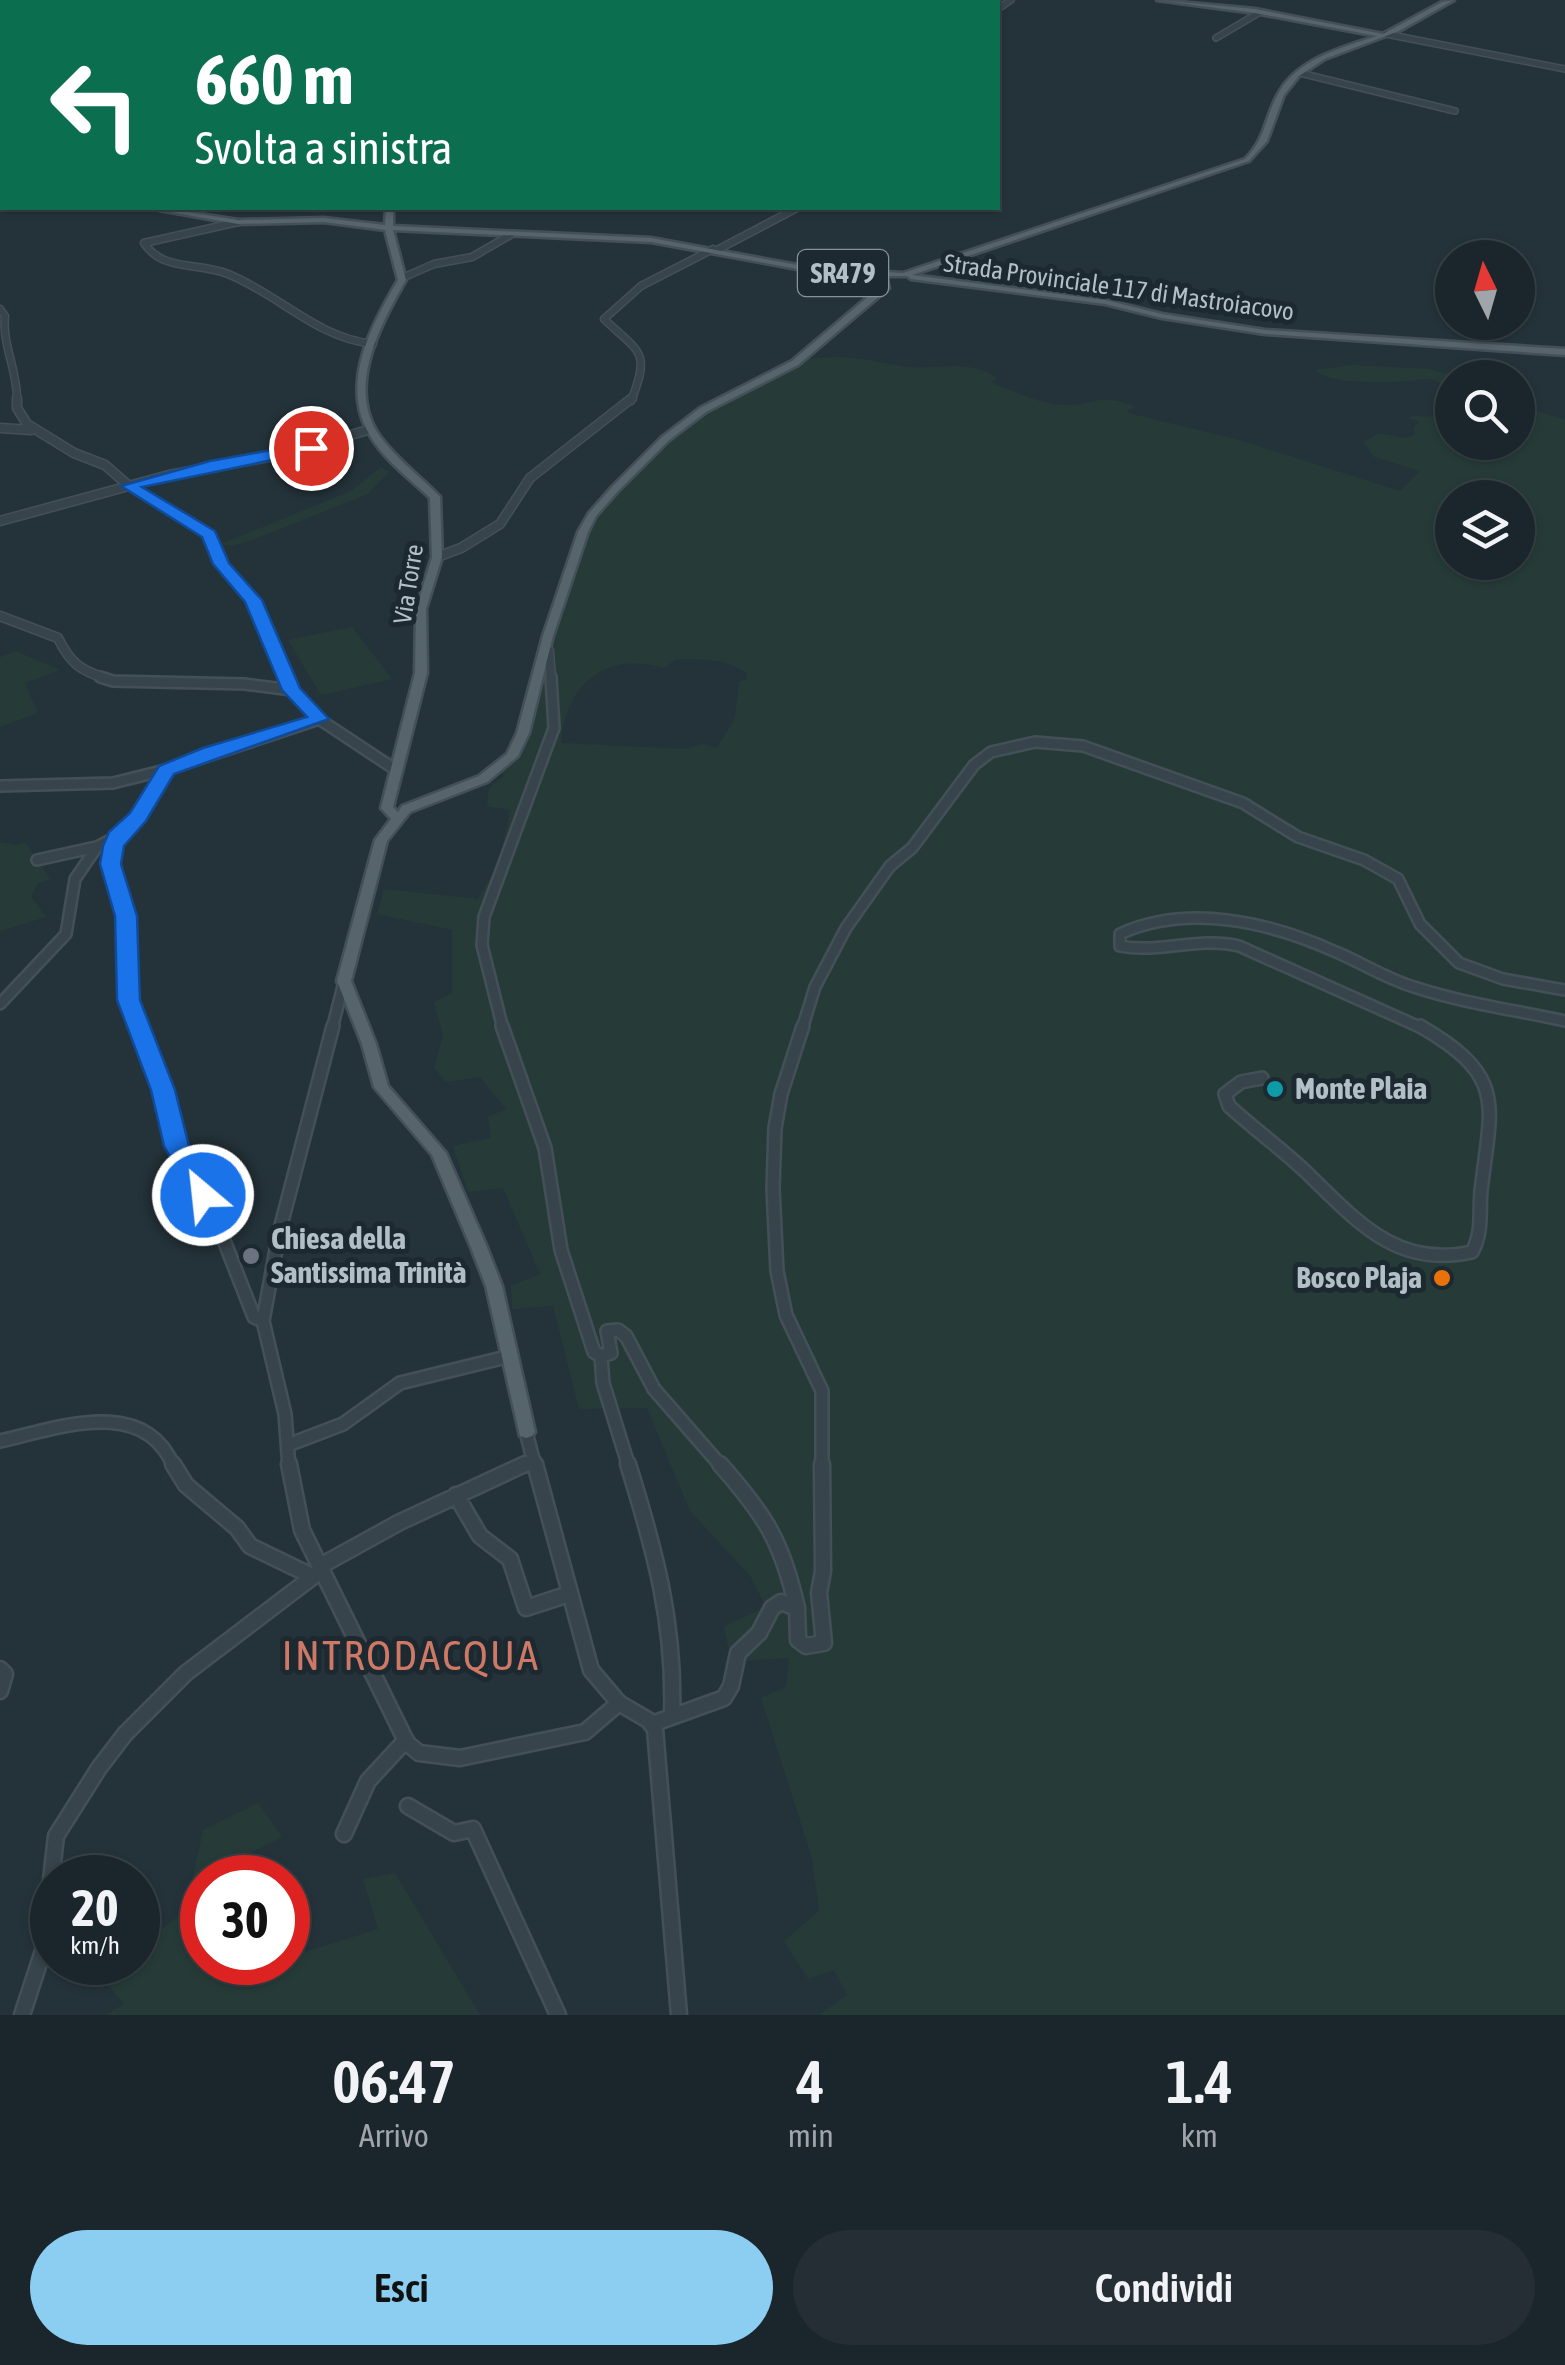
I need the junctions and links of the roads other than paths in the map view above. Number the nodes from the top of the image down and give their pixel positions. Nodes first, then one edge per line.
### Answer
1 (1160, 0) edge
2 (1452, 0) edge
3 (1260, 12) junction
4 (1384, 35) junction
5 (1216, 38) dead end
6 (1565, 69) edge
7 (1300, 73) junction
8 (1455, 112) dead end
9 (164, 210) edge
10 (390, 210) edge
11 (793, 210) edge
12 (238, 222) junction
13 (390, 228) junction
14 (512, 234) junction
15 (715, 250) junction
16 (875, 274) junction
17 (907, 275) junction
18 (402, 278) junction
19 (886, 286) junction
20 (0, 309) edge
21 (374, 344) junction
22 (1565, 352) edge
23 (0, 428) edge
24 (371, 429) junction
25 (31, 430) junction
26 (129, 486) junction
27 (0, 521) edge
28 (437, 557) junction
29 (0, 616) edge
30 (544, 650) junction
31 (292, 690) junction
32 (319, 719) junction
33 (166, 770) junction
34 (396, 770) junction
35 (0, 786) edge
36 (396, 817) junction
37 (116, 836) junction
38 (97, 847) junction
39 (37, 860) dead end
40 (344, 981) junction
41 (1565, 990) edge
42 (0, 1004) edge
43 (1565, 1021) edge
44 (1262, 1078) dead end
45 (263, 1321) junction
46 (510, 1356) junction
47 (600, 1356) junction
48 (526, 1432) joint
49 (0, 1441) edge
50 (288, 1446) junction
51 (534, 1460) junction
52 (456, 1495) junction
53 (319, 1570) junction
54 (569, 1594) junction
55 (797, 1608) junction
56 (0, 1670) edge
57 (0, 1692) edge
58 (618, 1703) junction
59 (672, 1714) junction
60 (652, 1724) junction
61 (406, 1740) junction
62 (408, 1806) dead end
63 (344, 1834) dead end
64 (22, 2015) edge
65 (558, 2015) edge
66 (679, 2015) edge

1 - 3 main road
2 - 4 main road
3 - 4 main road
3 - 5 street
4 - 6 street
4 - 7 main road
7 - 8 street
7 - 17 main road, SR479
9 - 12 main road, SR479
10 - 13 main road
11 - 15 street
12 - 13 main road, SR479
12 - 21 street
13 - 14 main road, SR479
13 - 18 main road
14 - 15 main road, SR479
14 - 18 street
15 - 16 main road, SR479
15 - 28 street
16 - 17 main road, SR479
16 - 19 main road
17 - 19 main road
17 - 22 main road, Strada Provinciale 117 di Mastroiacovo
18 - 21 main road
19 - 30 main road
20 - 25 street
21 - 24 main road
23 - 25 street
24 - 26 street
24 - 28 main road, Via Torre
25 - 26 street
26 - 27 street
26 - 31 street
28 - 34 main road, Via Torre
29 - 31 street
30 - 36 main road
30 - 47 street
31 - 32 street
32 - 33 street
32 - 34 street
33 - 35 street
33 - 37 street
34 - 36 main road, Via Torre
36 - 40 main road
37 - 38 street
37 - 45 street
38 - 39 street
38 - 42 street
40 - 45 street
40 - 46 main road
41 - 55 street
43 - 44 street
45 - 50 street
46 - 48 main road
46 - 50 street
47 - 55 street
47 - 59 street
48 - 51 street
49 - 53 street
50 - 53 street
51 - 52 street
51 - 54 street
52 - 53 street
52 - 54 street
53 - 61 street
53 - 64 street
54 - 58 street
55 - 59 street
56 - 57 street
58 - 60 street
58 - 61 street
59 - 60 street
60 - 66 street
61 - 63 street
62 - 65 street

